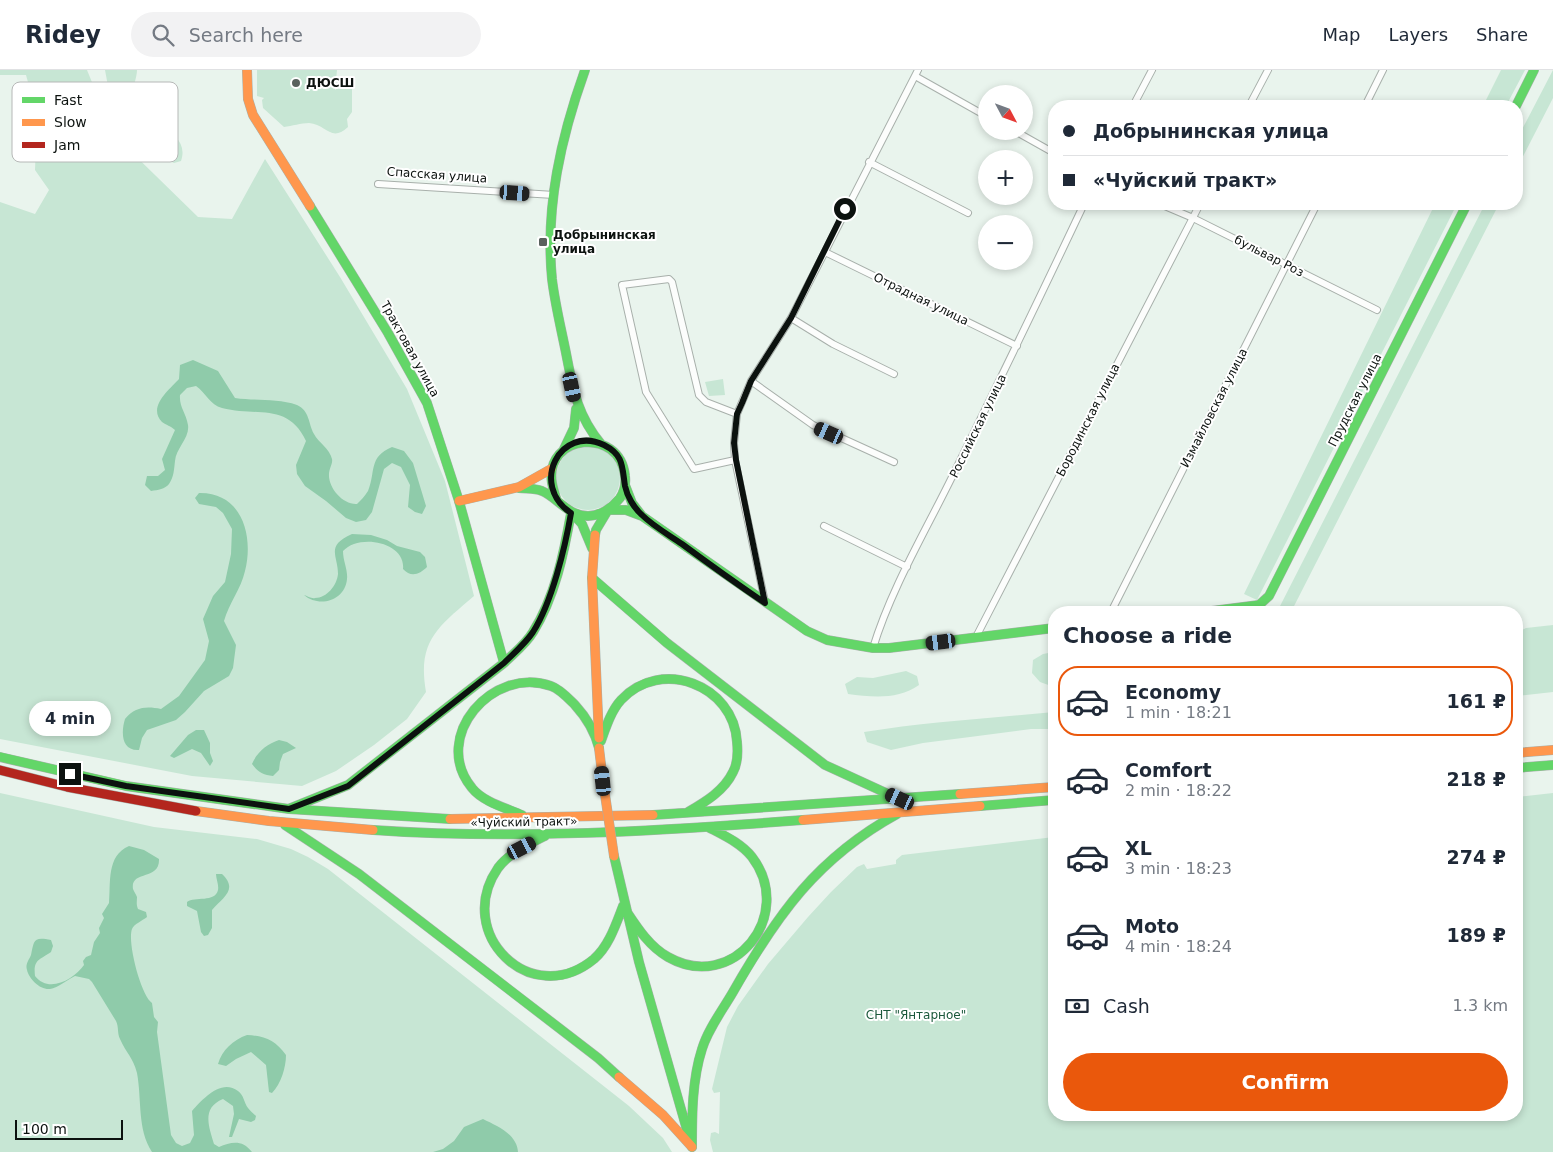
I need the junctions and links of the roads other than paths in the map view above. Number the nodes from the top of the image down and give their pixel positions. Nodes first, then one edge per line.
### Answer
1 (247, 70) edge
2 (1152, 70) edge
3 (1268, 70) edge
4 (1383, 70) edge
5 (1534, 70) edge
6 (582, 71) edge
7 (916, 73) edge
8 (1136, 100) edge
9 (1252, 100) edge
10 (1368, 100) edge
11 (1519, 100) edge
12 (978, 111) edge
13 (1031, 140) edge
14 (1048, 150) edge
15 (869, 162) junction
16 (378, 184) dead end
17 (554, 195) junction
18 (1081, 210) edge
19 (1174, 210) edge
20 (1197, 210) edge
21 (1314, 210) edge
22 (1464, 210) edge
23 (968, 213) dead end
24 (1193, 218) junction
25 (825, 252) junction
26 (1287, 266) junction
27 (1377, 310) dead end
28 (791, 318) junction
29 (1017, 346) junction
30 (894, 374) dead end
31 (751, 381) junction
32 (576, 406) junction
33 (737, 414) junction
34 (601, 444) junction
35 (564, 450) junction
36 (736, 460) junction
37 (894, 462) dead end
38 (551, 469) junction
39 (625, 485) junction
40 (519, 488) junction
41 (459, 501) junction
42 (557, 501) junction
43 (608, 510) junction
44 (572, 513) junction
45 (642, 516) junction
46 (824, 526) dead end
47 (593, 550) junction
48 (907, 568) junction
49 (592, 578) junction
50 (765, 603) junction
51 (1114, 606) edge
52 (1252, 606) edge
53 (1048, 629) edge
54 (976, 637) junction
55 (873, 648) junction
56 (504, 663) junction
57 (599, 747) junction
58 (1553, 750) edge
59 (1523, 752) edge
60 (0, 757) edge
61 (1553, 765) edge
62 (1523, 767) edge
63 (0, 770) edge
64 (1048, 787) edge
65 (900, 799) junction
66 (1048, 800) edge
67 (289, 809) junction
68 (901, 811) junction
69 (685, 814) junction
70 (527, 817) junction
71 (285, 825) junction
72 (708, 827) junction
73 (545, 836) junction
74 (623, 906) junction
75 (693, 1149) edge

1 - 41 main road, Трактовая улица
2 - 8 street
3 - 9 street
4 - 10 street
5 - 11 main road
6 - 17 main road
7 - 12 street
7 - 15 street
13 - 14 street
15 - 23 street
15 - 25 street
16 - 17 street, Спасская улица
17 - 32 main road
18 - 29 street, Российская улица
19 - 24 street, бульвар Роз
20 - 24 street, Бородинская улица
21 - 26 street, Измайловская улица
22 - 52 main road, Прудская улица
24 - 26 street, бульвар Роз
24 - 54 street, Бородинская улица
25 - 28 street
25 - 29 street, Отрадная улица
26 - 27 street, бульвар Роз
26 - 51 street, Измайловская улица
28 - 30 street
28 - 31 street
29 - 48 street, Российская улица
31 - 33 street
31 - 37 street
32 - 34 main road
32 - 35 main road
33 - 36 street
33 - 36 street
34 - 35 main road
34 - 39 main road
35 - 38 main road
36 - 50 street
38 - 40 main road
38 - 42 main road
39 - 43 main road
39 - 45 main road
40 - 41 main road
40 - 42 main road
41 - 56 main road, Трактовая улица
42 - 44 main road
43 - 44 main road
43 - 45 main road
43 - 47 main road
44 - 47 main road
44 - 56 main road
45 - 50 main road
46 - 48 street
47 - 49 main road
48 - 55 street, Российская улица
49 - 57 main road
49 - 65 main road
50 - 55 main road
53 - 54 main road
54 - 55 main road
56 - 67 main road
57 - 69 main road
57 - 70 main road
57 - 74 main road, bridge
58 - 59 main road
60 - 67 main road, «Чуйский тракт»
61 - 62 main road
63 - 71 main road, «Чуйский тракт»
64 - 65 main road, «Чуйский тракт»
65 - 69 main road, «Чуйский тракт»
66 - 68 main road, «Чуйский тракт»
67 - 70 main road, «Чуйский тракт»
68 - 72 main road, «Чуйский тракт»
68 - 75 main road
69 - 70 main road, «Чуйский тракт»
71 - 73 main road, «Чуйский тракт»
71 - 75 main road
72 - 73 main road, «Чуйский тракт»
72 - 74 main road
73 - 74 main road
74 - 75 main road

